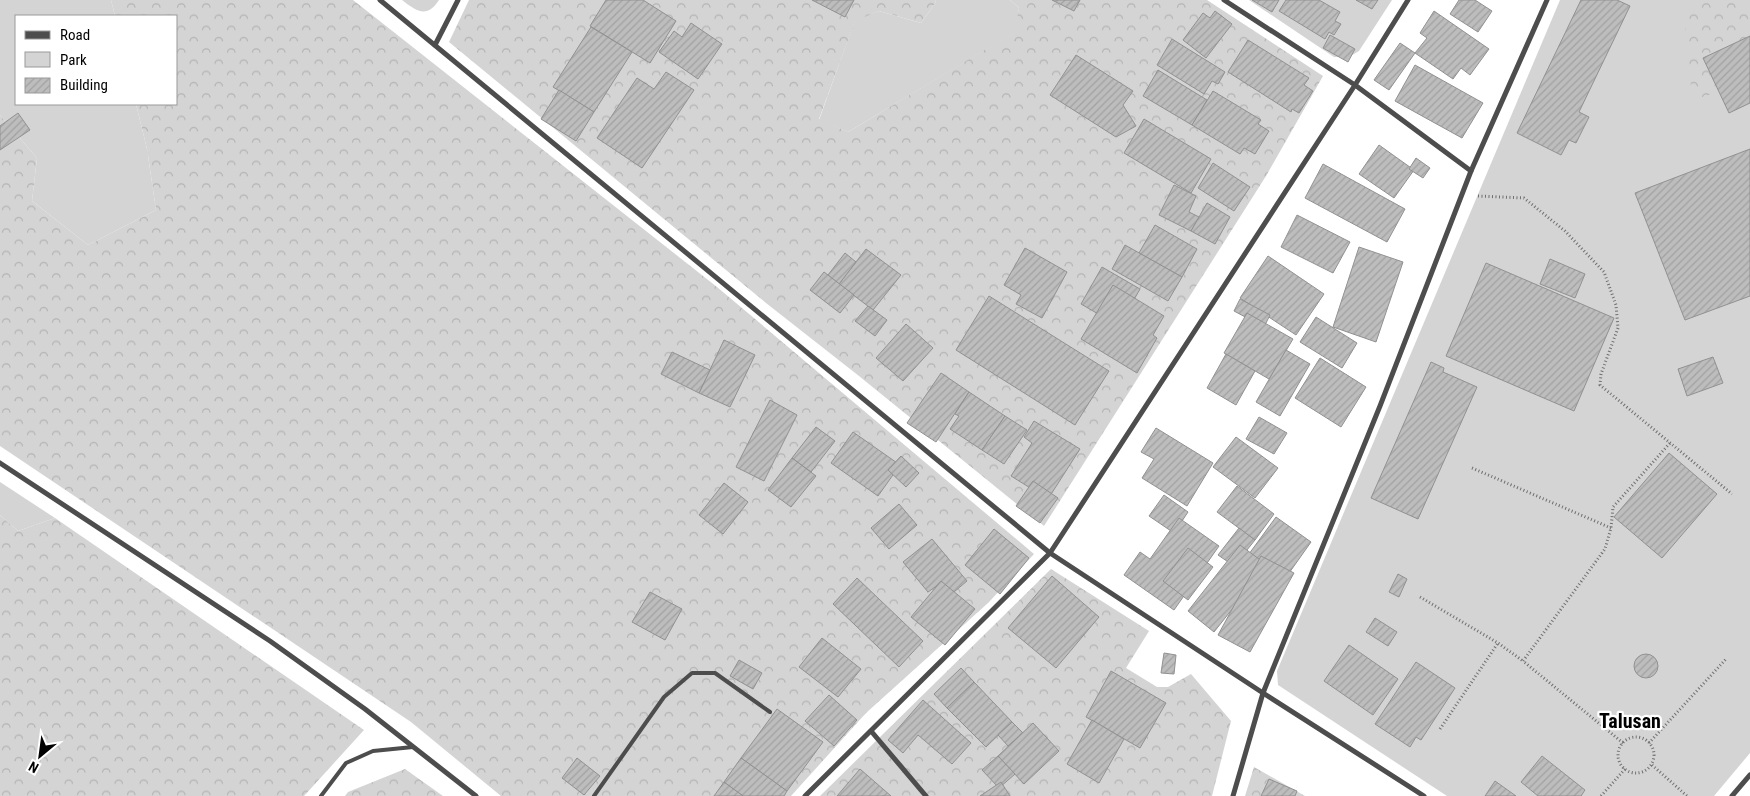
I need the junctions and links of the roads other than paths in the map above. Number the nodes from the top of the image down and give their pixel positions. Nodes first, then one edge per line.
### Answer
1 (380, 0) edge
2 (458, 0) edge
3 (1224, 0) edge
4 (1408, 0) edge
5 (1547, 0) edge
6 (435, 45) junction
7 (1355, 85) junction
8 (1470, 171) junction
9 (0, 462) edge
10 (1050, 553) junction
11 (1263, 693) junction
12 (770, 712) dead end
13 (871, 731) junction
14 (412, 747) junction
15 (1750, 774) edge
16 (321, 796) edge
17 (476, 796) edge
18 (594, 796) edge
19 (805, 796) edge
20 (926, 796) edge
21 (1233, 796) edge
22 (1424, 796) edge
23 (1732, 796) edge

1 - 6 street
2 - 6 street
3 - 7 street
4 - 7 street
5 - 8 street
6 - 10 street
7 - 8 street
7 - 10 street
8 - 11 street
9 - 14 street
10 - 11 street
10 - 13 street
11 - 21 street
11 - 22 street
12 - 18 lane
13 - 19 street
13 - 20 street
14 - 16 lane
14 - 17 street
15 - 23 street

